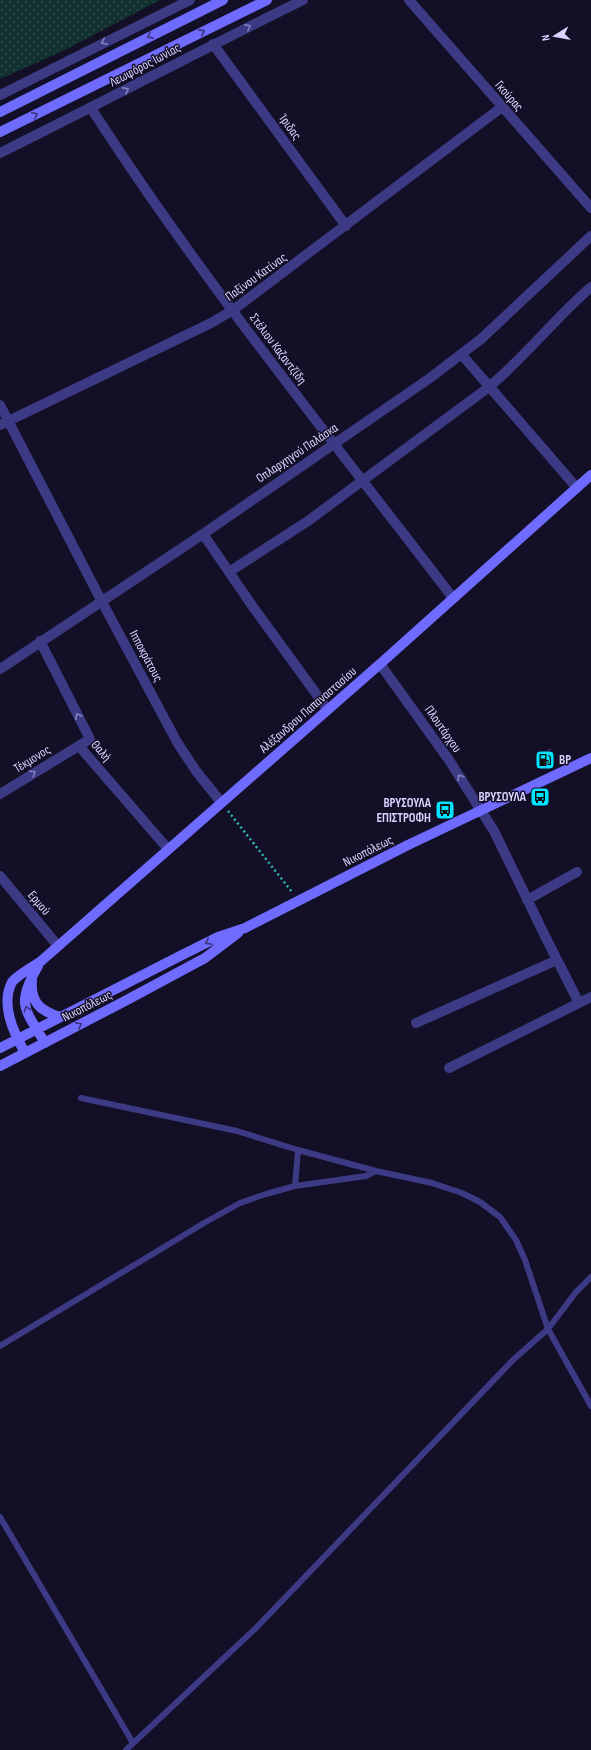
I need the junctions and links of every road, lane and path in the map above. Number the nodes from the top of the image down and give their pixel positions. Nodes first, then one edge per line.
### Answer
1 (190, 0) edge
2 (223, 0) edge
3 (267, 0) edge
4 (303, 0) edge
5 (409, 0) edge
6 (213, 44) junction
7 (0, 95) edge
8 (502, 107) junction
9 (91, 108) junction
10 (0, 112) edge
11 (0, 132) edge
12 (0, 153) edge
13 (591, 208) edge
14 (346, 226) junction
15 (591, 236) edge
16 (591, 287) edge
17 (233, 310) junction
18 (462, 355) junction
19 (489, 387) junction
20 (0, 405) edge
21 (4, 423) edge
22 (334, 444) junction
23 (591, 476) edge
24 (363, 480) junction
25 (577, 488) junction
26 (203, 534) junction
27 (229, 572) junction
28 (453, 598) junction
29 (101, 600) junction
30 (40, 641) junction
31 (380, 664) junction
32 (0, 669) edge
33 (328, 710) junction
34 (79, 746) junction
35 (591, 758) edge
36 (0, 794) edge
37 (221, 802) junction
38 (482, 810) junction
39 (168, 849) junction
40 (577, 872) dead end
41 (0, 876) edge
42 (299, 900) junction
43 (527, 900) junction
44 (245, 928) junction
45 (58, 946) junction
46 (558, 960) junction
47 (40, 962) junction
48 (33, 974) junction
49 (591, 997) edge
50 (2, 998) edge
51 (579, 1003) junction
52 (60, 1017) junction
53 (416, 1023) dead end
54 (36, 1029) junction
55 (17, 1039) junction
56 (45, 1043) junction
57 (0, 1048) edge
58 (25, 1053) junction
59 (0, 1066) edge
60 (449, 1068) dead end
61 (81, 1098) dead end
62 (298, 1150) junction
63 (376, 1171) junction
64 (295, 1186) junction
65 (591, 1277) edge
66 (548, 1329) junction
67 (0, 1346) edge
68 (591, 1406) edge
69 (0, 1517) edge
70 (133, 1743) junction
71 (126, 1750) edge

1 -> 7 street
2 -> 10 main road
11 -> 3 main road
6 -> 4 street, Λεωφόρος Ιωνίας
5 - 8 street, Γκούρας
9 -> 6 street, Λεωφόρος Ιωνίας
6 - 14 street, Ίριδας
8 - 13 street, Γκούρας
8 - 14 street, Παξίνου Κατίνας
9 - 12 street, Λεωφόρος Ιωνίας
9 - 17 street, Στέλιου Καζαντζίδη
14 - 17 street, Παξίνου Κατίνας
15 - 18 street, Οπλαρχηγού Παλάσκα
16 - 19 street
17 - 21 street, Παξίνου Κατίνας
17 - 22 street, Στέλιου Καζαντζίδη
18 - 19 street
18 - 22 street, Οπλαρχηγού Παλάσκα
19 - 24 street
19 - 25 street
20 - 21 street, Ιπποκράτους
21 - 29 street, Ιπποκράτους
22 - 24 street, Στέλιου Καζαντζίδη
22 - 26 street, Οπλαρχηγού Παλάσκα
23 - 25 main road, Αλέξανδρου Παπαναστασίου
24 - 27 street
24 - 28 street, Στέλιου Καζαντζίδη
25 - 28 main road, Αλέξανδρου Παπαναστασίου
26 - 27 street
26 - 29 street, Οπλαρχηγού Παλάσκα
27 - 33 street
28 - 31 main road, Αλέξανδρου Παπαναστασίου
29 - 30 street, Οπλαρχηγού Παλάσκα
29 - 37 street, Ιπποκράτους
30 - 32 street, Οπλαρχηγού Παλάσκα
34 -> 30 street, Θαλή
31 - 33 main road, Αλέξανδρου Παπαναστασίου
38 -> 31 street, Πλουτάρχου
33 - 37 main road, Αλέξανδρου Παπαναστασίου
36 -> 34 street, Τέκμονος
34 - 39 street, Θαλή
35 - 38 main road, Νικοπόλεως
37 - 39 main road, Αλέξανδρου Παπαναστασίου
37 - 42 path
38 - 42 main road, Νικοπόλεως
38 - 43 street, Πλουτάρχου
39 - 45 main road, Αλέξανδρου Παπαναστασίου
40 - 43 street
41 - 45 street, Ερμού
42 - 44 main road, Νικοπόλεως
43 - 46 street, Πλουτάρχου
44 -> 52 main road, Νικοπόλεως
56 -> 44 main road, Νικοπόλεως
45 - 47 main road, Αλέξανδρου Παπαναστασίου
46 - 51 street, Πλουτάρχου
46 - 53 street
47 - 48 main road, Αλέξανδρου Παπαναστασίου
47 - 50 main road, Αλέξανδρου Παπαναστασίου
48 - 52 main road
54 -> 48 main road, Αλέξανδρου Παπαναστασίου
49 - 51 street
50 - 55 main road, Αλέξανδρου Παπαναστασίου
51 - 60 street
52 - 54 main road, Νικοπόλεως
54 - 55 main road, Νικοπόλεως
54 - 56 main road, Αλέξανδρου Παπαναστασίου
55 - 57 main road, Νικοπόλεως
55 - 58 main road, Αλέξανδρου Παπαναστασίου
56 - 58 main road, Νικοπόλεως
58 - 59 main road, Νικοπόλεως
61 - 62 lane
62 - 63 lane
62 - 64 lane
63 - 64 lane
63 - 66 lane
64 - 67 lane
65 - 66 lane
66 - 68 lane
66 - 70 lane
69 - 70 lane
70 - 71 lane

